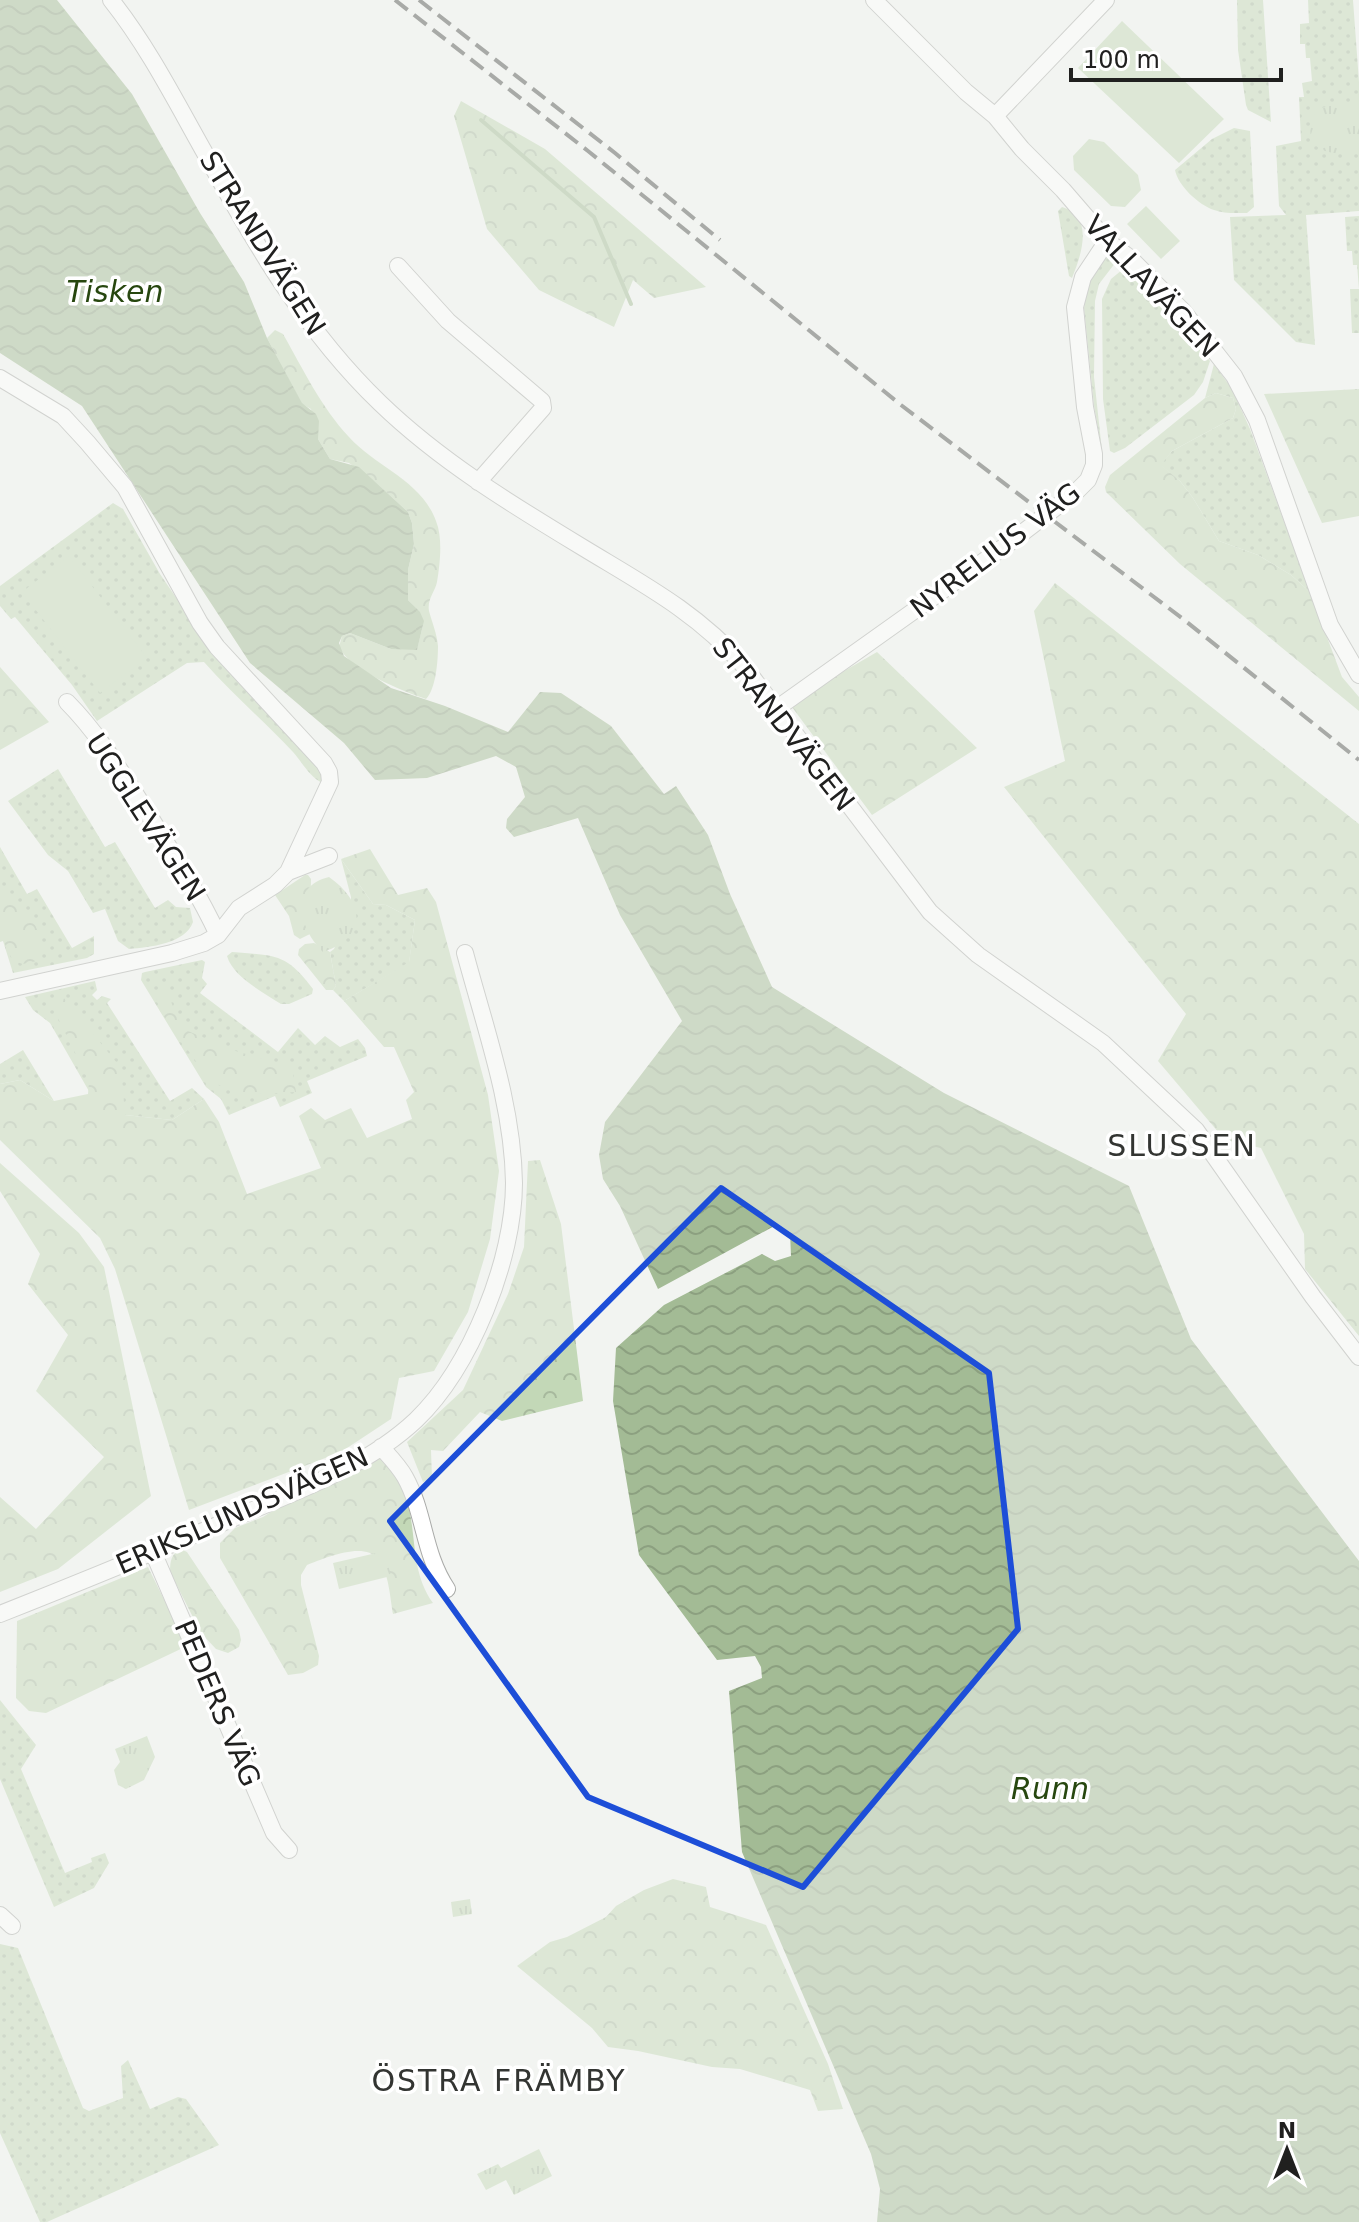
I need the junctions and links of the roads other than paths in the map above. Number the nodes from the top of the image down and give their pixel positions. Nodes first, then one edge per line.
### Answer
1 (111, 0) edge
2 (874, 0) edge
3 (1106, 0) edge
4 (995, 116) junction
5 (1107, 241) junction
6 (398, 266) dead end
7 (0, 378) edge
8 (478, 482) junction
9 (1359, 675) edge
10 (67, 702) dead end
11 (776, 709) junction
12 (329, 856) dead end
13 (288, 872) junction
14 (218, 935) junction
15 (465, 953) dead end
16 (0, 991) edge
17 (1359, 1357) edge
18 (381, 1447) junction
19 (153, 1552) junction
20 (447, 1589) dead end
21 (0, 1614) edge
22 (289, 1850) dead end

1 - 8 street, STRANDVÄGEN
2 - 4 street, VALLAVÄGEN
3 - 4 street
4 - 5 street, VALLAVÄGEN
5 - 9 street, VALLAVÄGEN
5 - 11 street, NYRELIUS VÄG
6 - 8 street
7 - 13 street
8 - 11 street, STRANDVÄGEN
10 - 14 street, UGGLEVÄGEN
11 - 17 street, STRANDVÄGEN
12 - 13 street
13 - 14 street
14 - 16 street
15 - 18 street, ERIKSLUNDSVÄGEN
18 - 19 street, ERIKSLUNDSVÄGEN
18 - 20 street
19 - 21 street, ERIKSLUNDSVÄGEN
19 - 22 street, PEDERS VÄG

